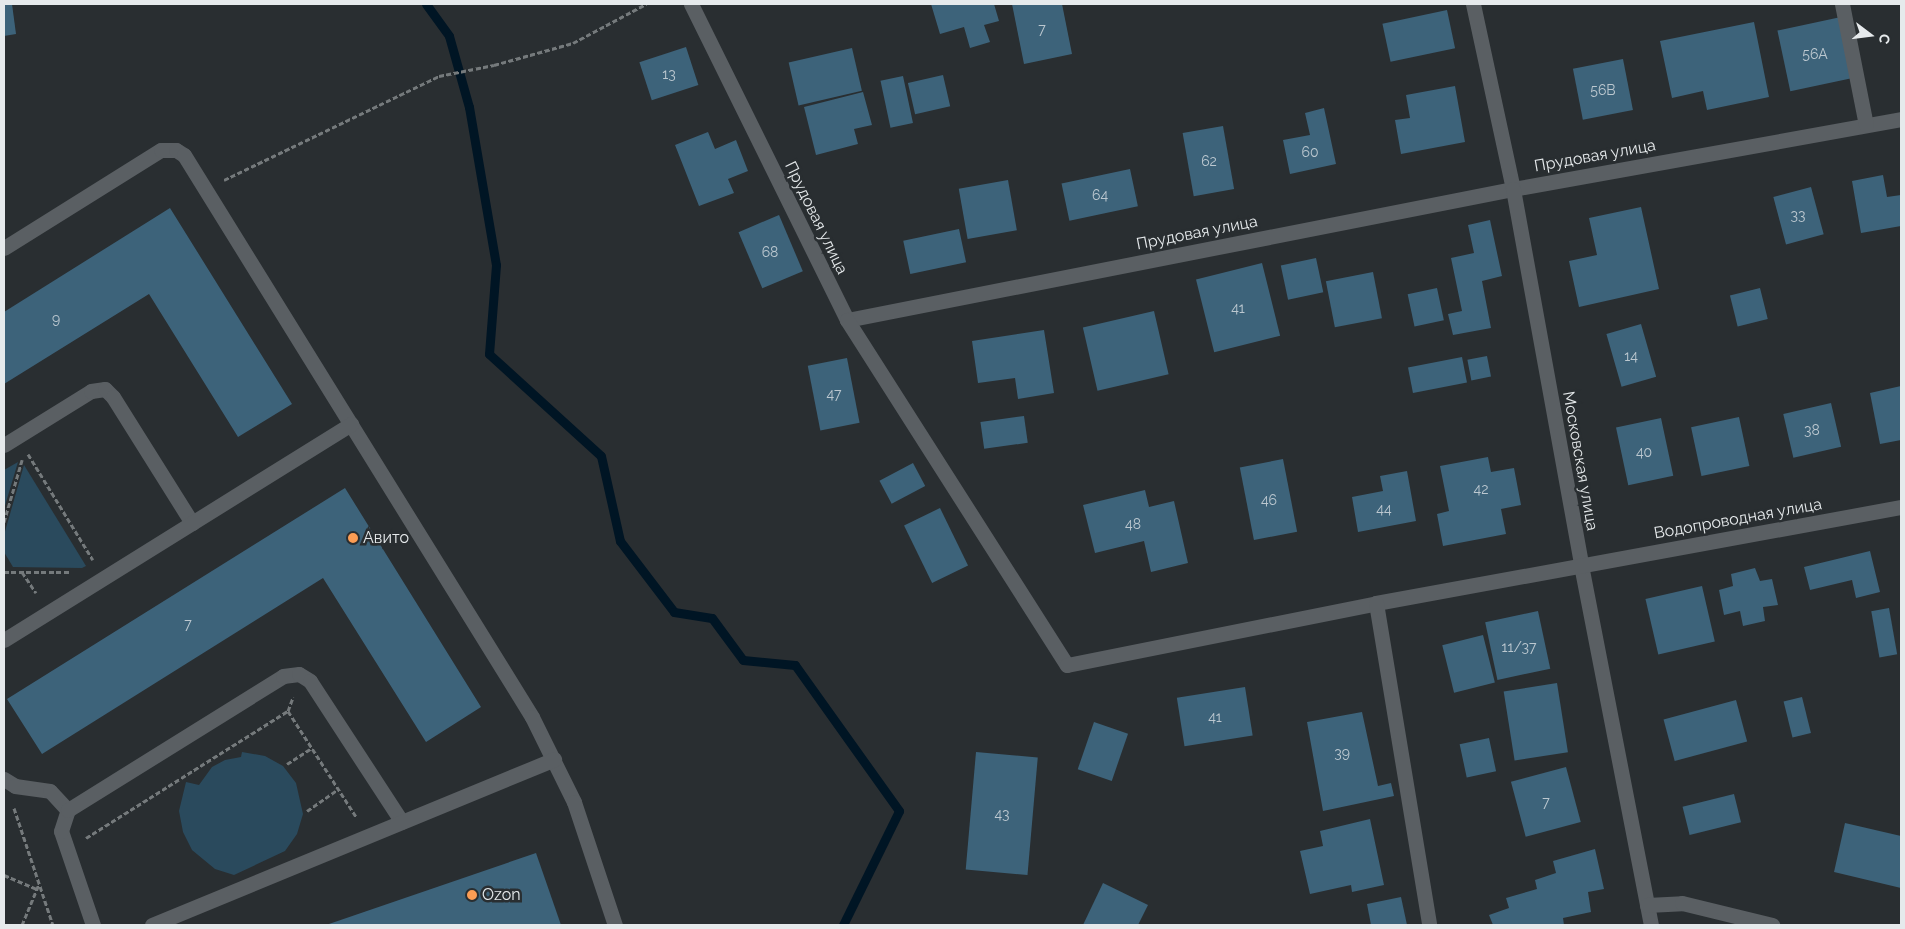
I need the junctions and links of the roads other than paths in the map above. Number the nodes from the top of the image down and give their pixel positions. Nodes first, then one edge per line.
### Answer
1 (691, 4) edge
2 (1473, 4) edge
3 (1842, 4) edge
4 (1901, 119) edge
5 (1866, 126) junction
6 (1513, 189) junction
7 (4, 248) edge
8 (848, 320) junction
9 (351, 424) junction
10 (4, 445) edge
11 (1901, 507) edge
12 (192, 524) junction
13 (1581, 565) junction
14 (1376, 603) junction
15 (4, 640) edge
16 (554, 759) junction
17 (4, 780) edge
18 (68, 810) junction
19 (402, 822) junction
20 (1647, 905) junction
21 (1429, 924) dead end
22 (93, 925) edge
23 (152, 925) edge
24 (615, 925) edge
25 (1651, 925) edge
26 (1772, 925) edge

1 - 8 street, Прудовая улица
2 - 6 street, Московская улица
3 - 5 street
4 - 5 street, Прудовая улица
5 - 6 street, Прудовая улица
6 - 8 street, Прудовая улица
6 - 13 street, Московская улица
7 - 9 street
8 - 14 street, Водопроводная улица
9 - 12 street
9 - 16 street
10 - 12 street
11 - 13 street, Водопроводная улица
12 - 15 street
13 - 14 street, Водопроводная улица
13 - 20 street, Московская улица
14 - 21 street
16 - 19 street
16 - 24 street
17 - 18 street
18 - 19 street
18 - 22 street
19 - 23 street
20 - 25 street, Московская улица
20 - 26 street

